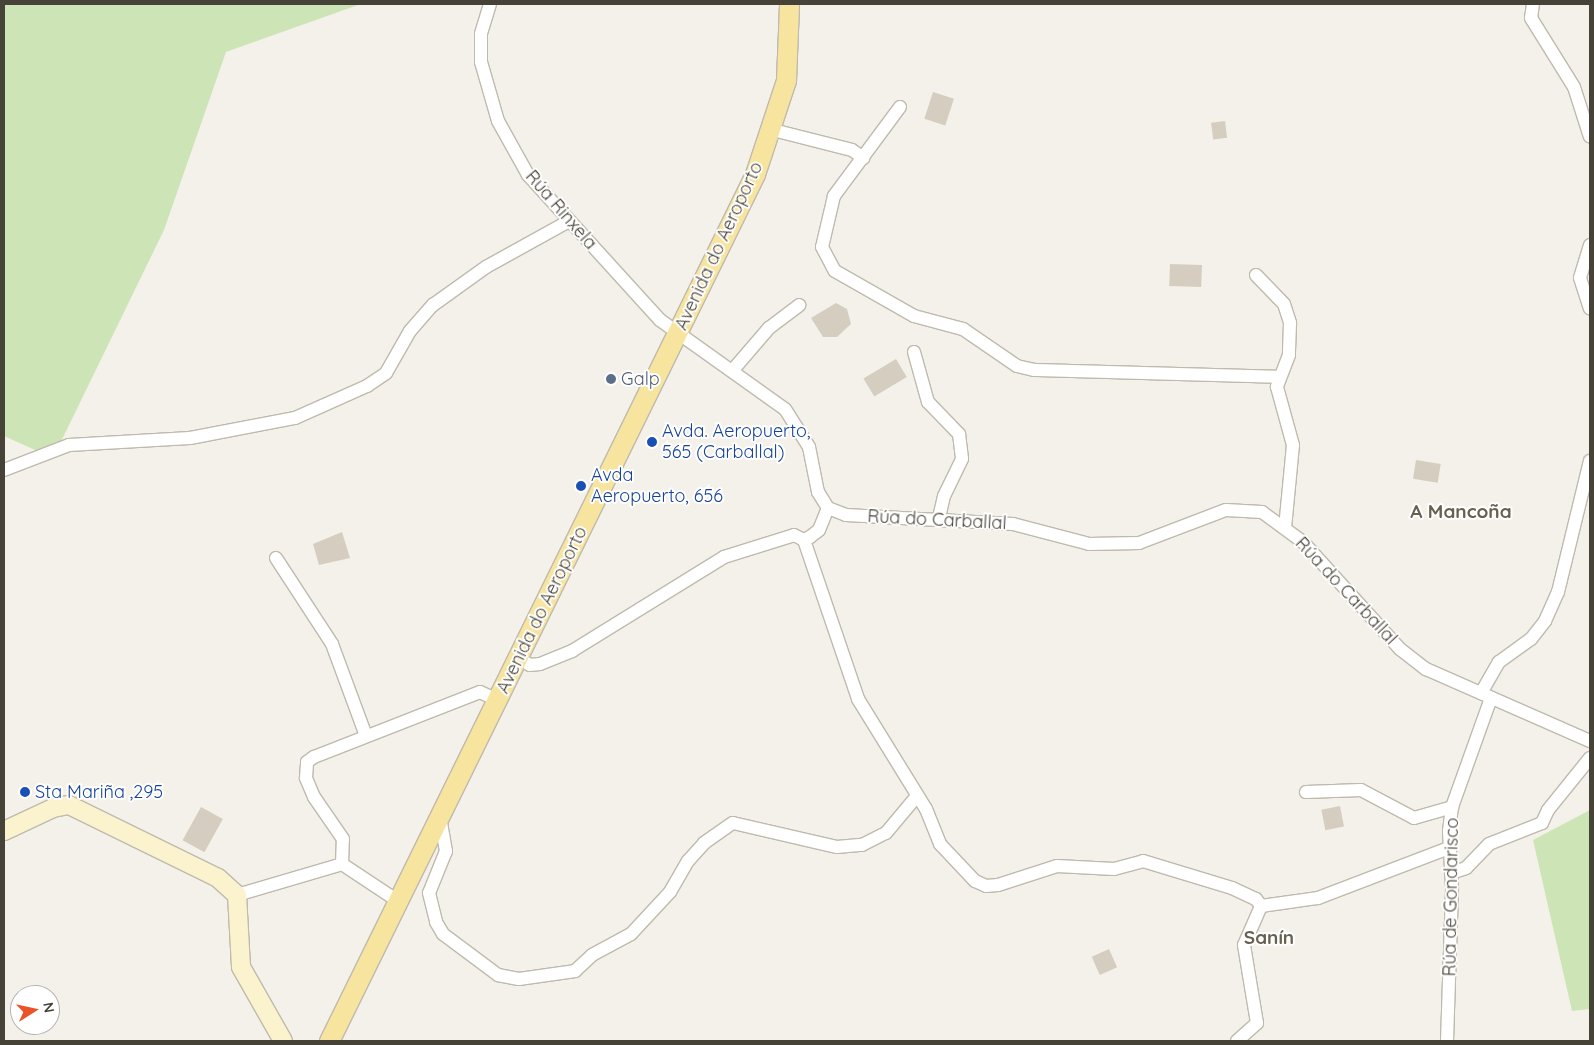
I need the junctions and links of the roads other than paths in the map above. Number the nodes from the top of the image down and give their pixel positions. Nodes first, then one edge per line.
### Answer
1 (490, 4) edge
2 (789, 4) edge
3 (1533, 4) edge
4 (900, 107) dead end
5 (773, 130) junction
6 (1590, 137) edge
7 (863, 158) junction
8 (569, 220) junction
9 (1590, 245) edge
10 (1256, 275) dead end
11 (799, 305) dead end
12 (1590, 308) edge
13 (677, 335) junction
14 (914, 352) dead end
15 (732, 372) junction
16 (1279, 377) junction
17 (1590, 461) edge
18 (4, 470) edge
19 (828, 508) junction
20 (939, 518) junction
21 (1285, 528) junction
22 (804, 540) junction
23 (276, 558) dead end
24 (518, 658) junction
25 (1486, 696) junction
26 (498, 700) junction
27 (366, 736) junction
28 (1590, 741) edge
29 (1590, 758) edge
30 (1306, 792) dead end
31 (917, 796) junction
32 (1452, 807) junction
33 (440, 817) junction
34 (4, 831) edge
35 (1450, 848) junction
36 (342, 864) junction
37 (1451, 873) junction
38 (237, 895) junction
39 (398, 901) junction
40 (1261, 906) junction
41 (283, 1041) edge
42 (329, 1041) edge
43 (1237, 1041) edge
44 (1446, 1041) edge

1 - 8 street, Rúa Rinxela
2 - 5 main road, Avenida do Aeroporto
3 - 6 street
4 - 7 street
5 - 7 street
5 - 13 main road, Avenida do Aeroporto
7 - 16 street
8 - 13 street, Rúa Rinxela
8 - 18 street
9 - 12 street
10 - 16 street
11 - 15 street
13 - 15 street
13 - 24 main road, Avenida do Aeroporto
14 - 20 street
15 - 19 street
16 - 21 street
17 - 25 street, Rúa de Gondarisco
19 - 20 street, Rúa do Carballal
19 - 22 street
20 - 21 street, Rúa do Carballal
21 - 25 street, Rúa do Carballal
22 - 24 street
22 - 31 street
23 - 27 street
24 - 26 main road, Avenida do Aeroporto
25 - 28 street, Rúa do Carballal
25 - 32 street, Rúa de Gondarisco
26 - 27 street
26 - 33 main road, Avenida do Aeroporto
27 - 36 street
29 - 37 street
30 - 32 street
31 - 33 street
31 - 40 street
32 - 35 street, Rúa de Gondarisco
33 - 39 main road, Avenida do Aeroporto
34 - 38 main road
35 - 37 street, Rúa de Gondarisco
35 - 40 street
36 - 38 street
36 - 39 street
37 - 44 street, Rúa de Gondarisco
38 - 41 main road
39 - 42 main road, Avenida do Aeroporto
40 - 43 street

